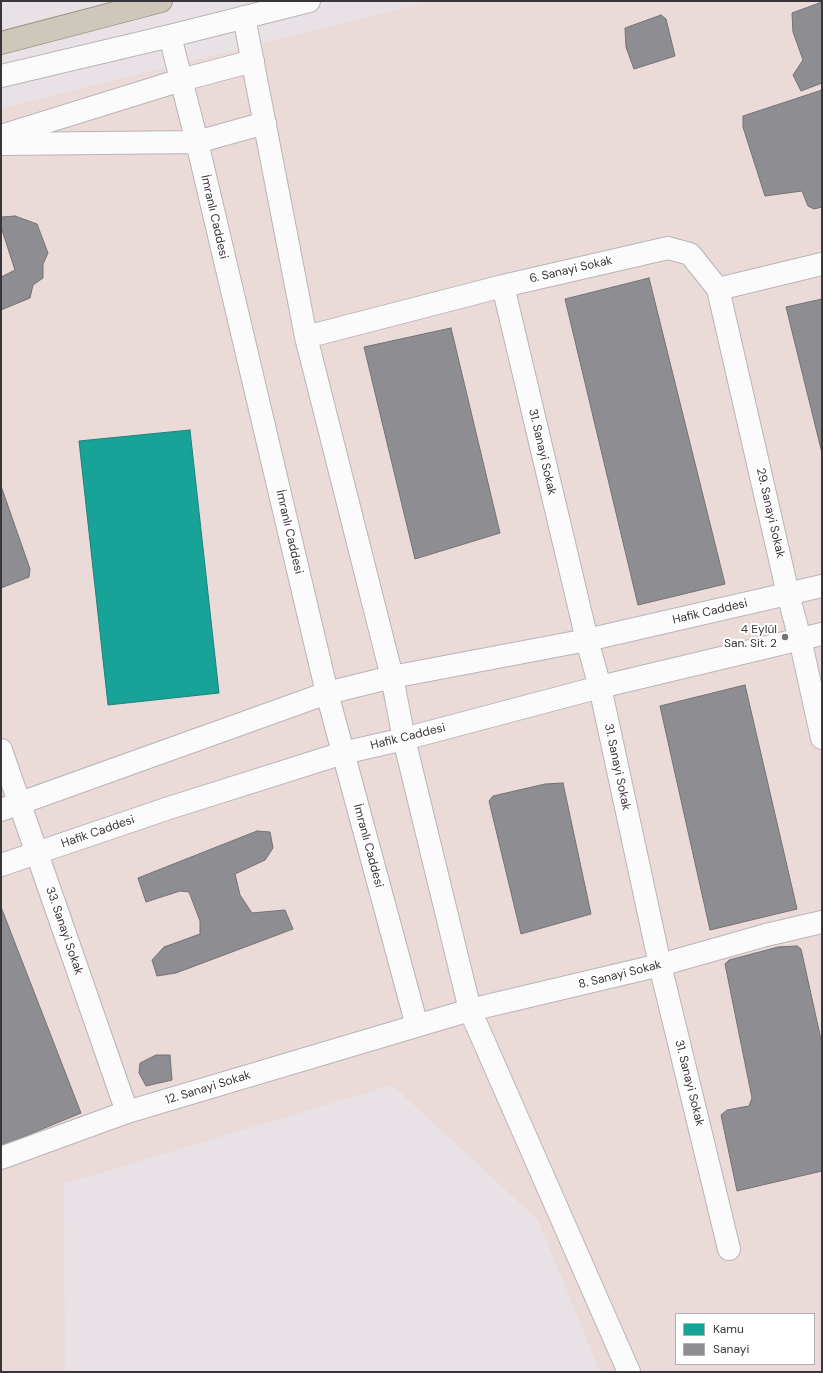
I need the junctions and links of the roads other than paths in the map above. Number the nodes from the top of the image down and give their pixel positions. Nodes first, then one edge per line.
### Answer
1 (161, 1) edge
2 (309, 1) edge
3 (244, 17) junction
4 (170, 36) junction
5 (1, 43) edge
6 (253, 62) junction
7 (1, 76) edge
8 (181, 80) junction
9 (265, 123) junction
10 (1, 136) edge
11 (197, 142) junction
12 (1, 144) edge
13 (822, 264) edge
14 (503, 286) junction
15 (718, 289) junction
16 (306, 337) junction
17 (822, 586) edge
18 (788, 594) junction
19 (822, 634) edge
20 (800, 639) junction
21 (587, 640) junction
22 (392, 677) junction
23 (600, 687) junction
24 (327, 693) junction
25 (404, 738) junction
26 (822, 738) edge
27 (1, 750) edge
28 (343, 753) junction
29 (10, 807) edge
30 (38, 853) junction
31 (1, 865) edge
32 (822, 922) edge
33 (660, 965) junction
34 (470, 1010) junction
35 (418, 1026) junction
36 (127, 1112) junction
37 (1, 1158) edge
38 (729, 1249) dead end
39 (629, 1372) edge

1 - 5 highway
2 - 3 street
3 - 4 street
3 - 6 street
4 - 7 street
4 - 8 street, İmranlı Caddesi
6 - 8 street
6 - 9 street
8 - 10 street
8 - 11 street, İmranlı Caddesi
9 - 11 street
9 - 16 street
11 - 12 street
11 - 24 street, İmranlı Caddesi
13 - 15 street
14 - 15 street, 6. Sanayi Sokak
14 - 16 street, 6. Sanayi Sokak
14 - 21 street, 31. Sanayi Sokak
15 - 18 street, 29. Sanayi Sokak
16 - 22 street
17 - 18 street, Hafik Caddesi
18 - 20 street, 29. Sanayi Sokak
18 - 21 street, Hafik Caddesi
19 - 20 street, Hafik Caddesi
20 - 23 street, Hafik Caddesi
20 - 26 street, 29. Sanayi Sokak
21 - 22 street, Hafik Caddesi
21 - 23 street, 31. Sanayi Sokak
22 - 24 street, Hafik Caddesi
22 - 25 street
23 - 25 street, Hafik Caddesi
23 - 33 street, 31. Sanayi Sokak
24 - 28 street, İmranlı Caddesi
24 - 29 street, Hafik Caddesi
25 - 28 street, Hafik Caddesi
25 - 34 street
27 - 29 street, 33. Sanayi Sokak
28 - 30 street, Hafik Caddesi
28 - 35 street, İmranlı Caddesi
29 - 30 street, 33. Sanayi Sokak
30 - 31 street, Hafik Caddesi
30 - 36 street, 33. Sanayi Sokak
32 - 33 street, 8. Sanayi Sokak
33 - 34 street, 8. Sanayi Sokak
33 - 38 street, 31. Sanayi Sokak
34 - 35 street, 8. Sanayi Sokak
34 - 39 street
35 - 36 street, 12. Sanayi Sokak
36 - 37 street, 12. Sanayi Sokak

